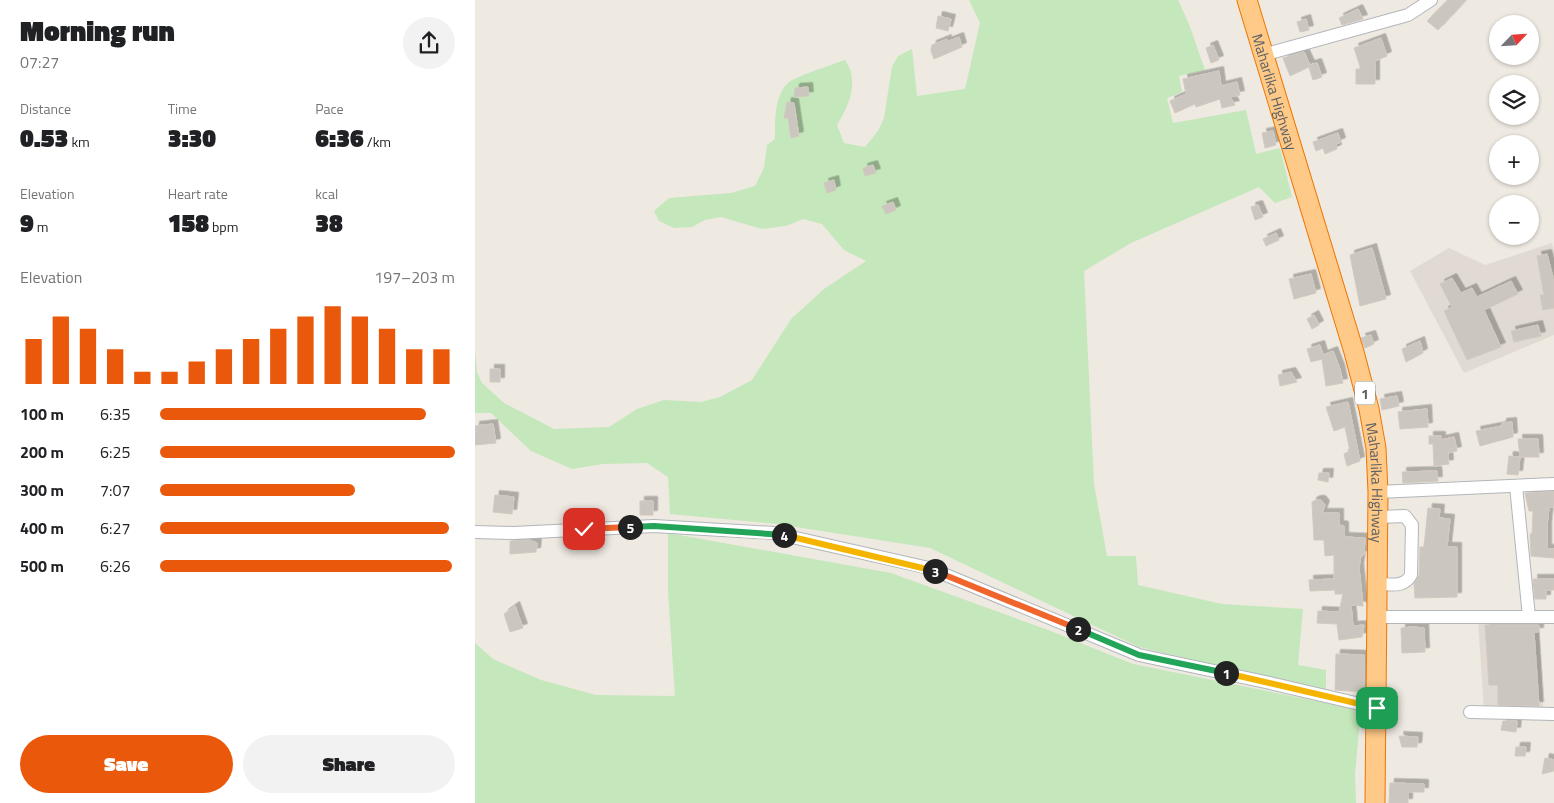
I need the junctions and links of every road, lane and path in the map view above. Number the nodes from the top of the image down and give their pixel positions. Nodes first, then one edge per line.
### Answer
1 (1247, 0) edge
2 (1431, 0) edge
3 (1263, 55) junction
4 (1554, 484) edge
5 (1516, 486) junction
6 (1378, 492) junction
7 (1379, 517) junction
8 (475, 532) edge
9 (1378, 584) junction
10 (1378, 617) junction
11 (1529, 617) junction
12 (1554, 617) edge
13 (1377, 708) junction
14 (1470, 712) dead end
15 (1554, 714) edge
16 (1375, 803) edge

1 - 3 highway, Maharlika Highway / 1
2 - 3 street
3 - 6 highway, Maharlika Highway / 1
4 - 5 street
5 - 6 street
5 - 11 street
6 - 7 highway, Maharlika Highway / 1
7 - 9 highway, Maharlika Highway / 1
7 - 9 street
8 - 13 street
9 - 10 highway, Maharlika Highway / 1
10 - 11 street
10 - 13 highway, Maharlika Highway / 1
11 - 12 street
13 - 16 highway, Maharlika Highway / 1
14 - 15 street

